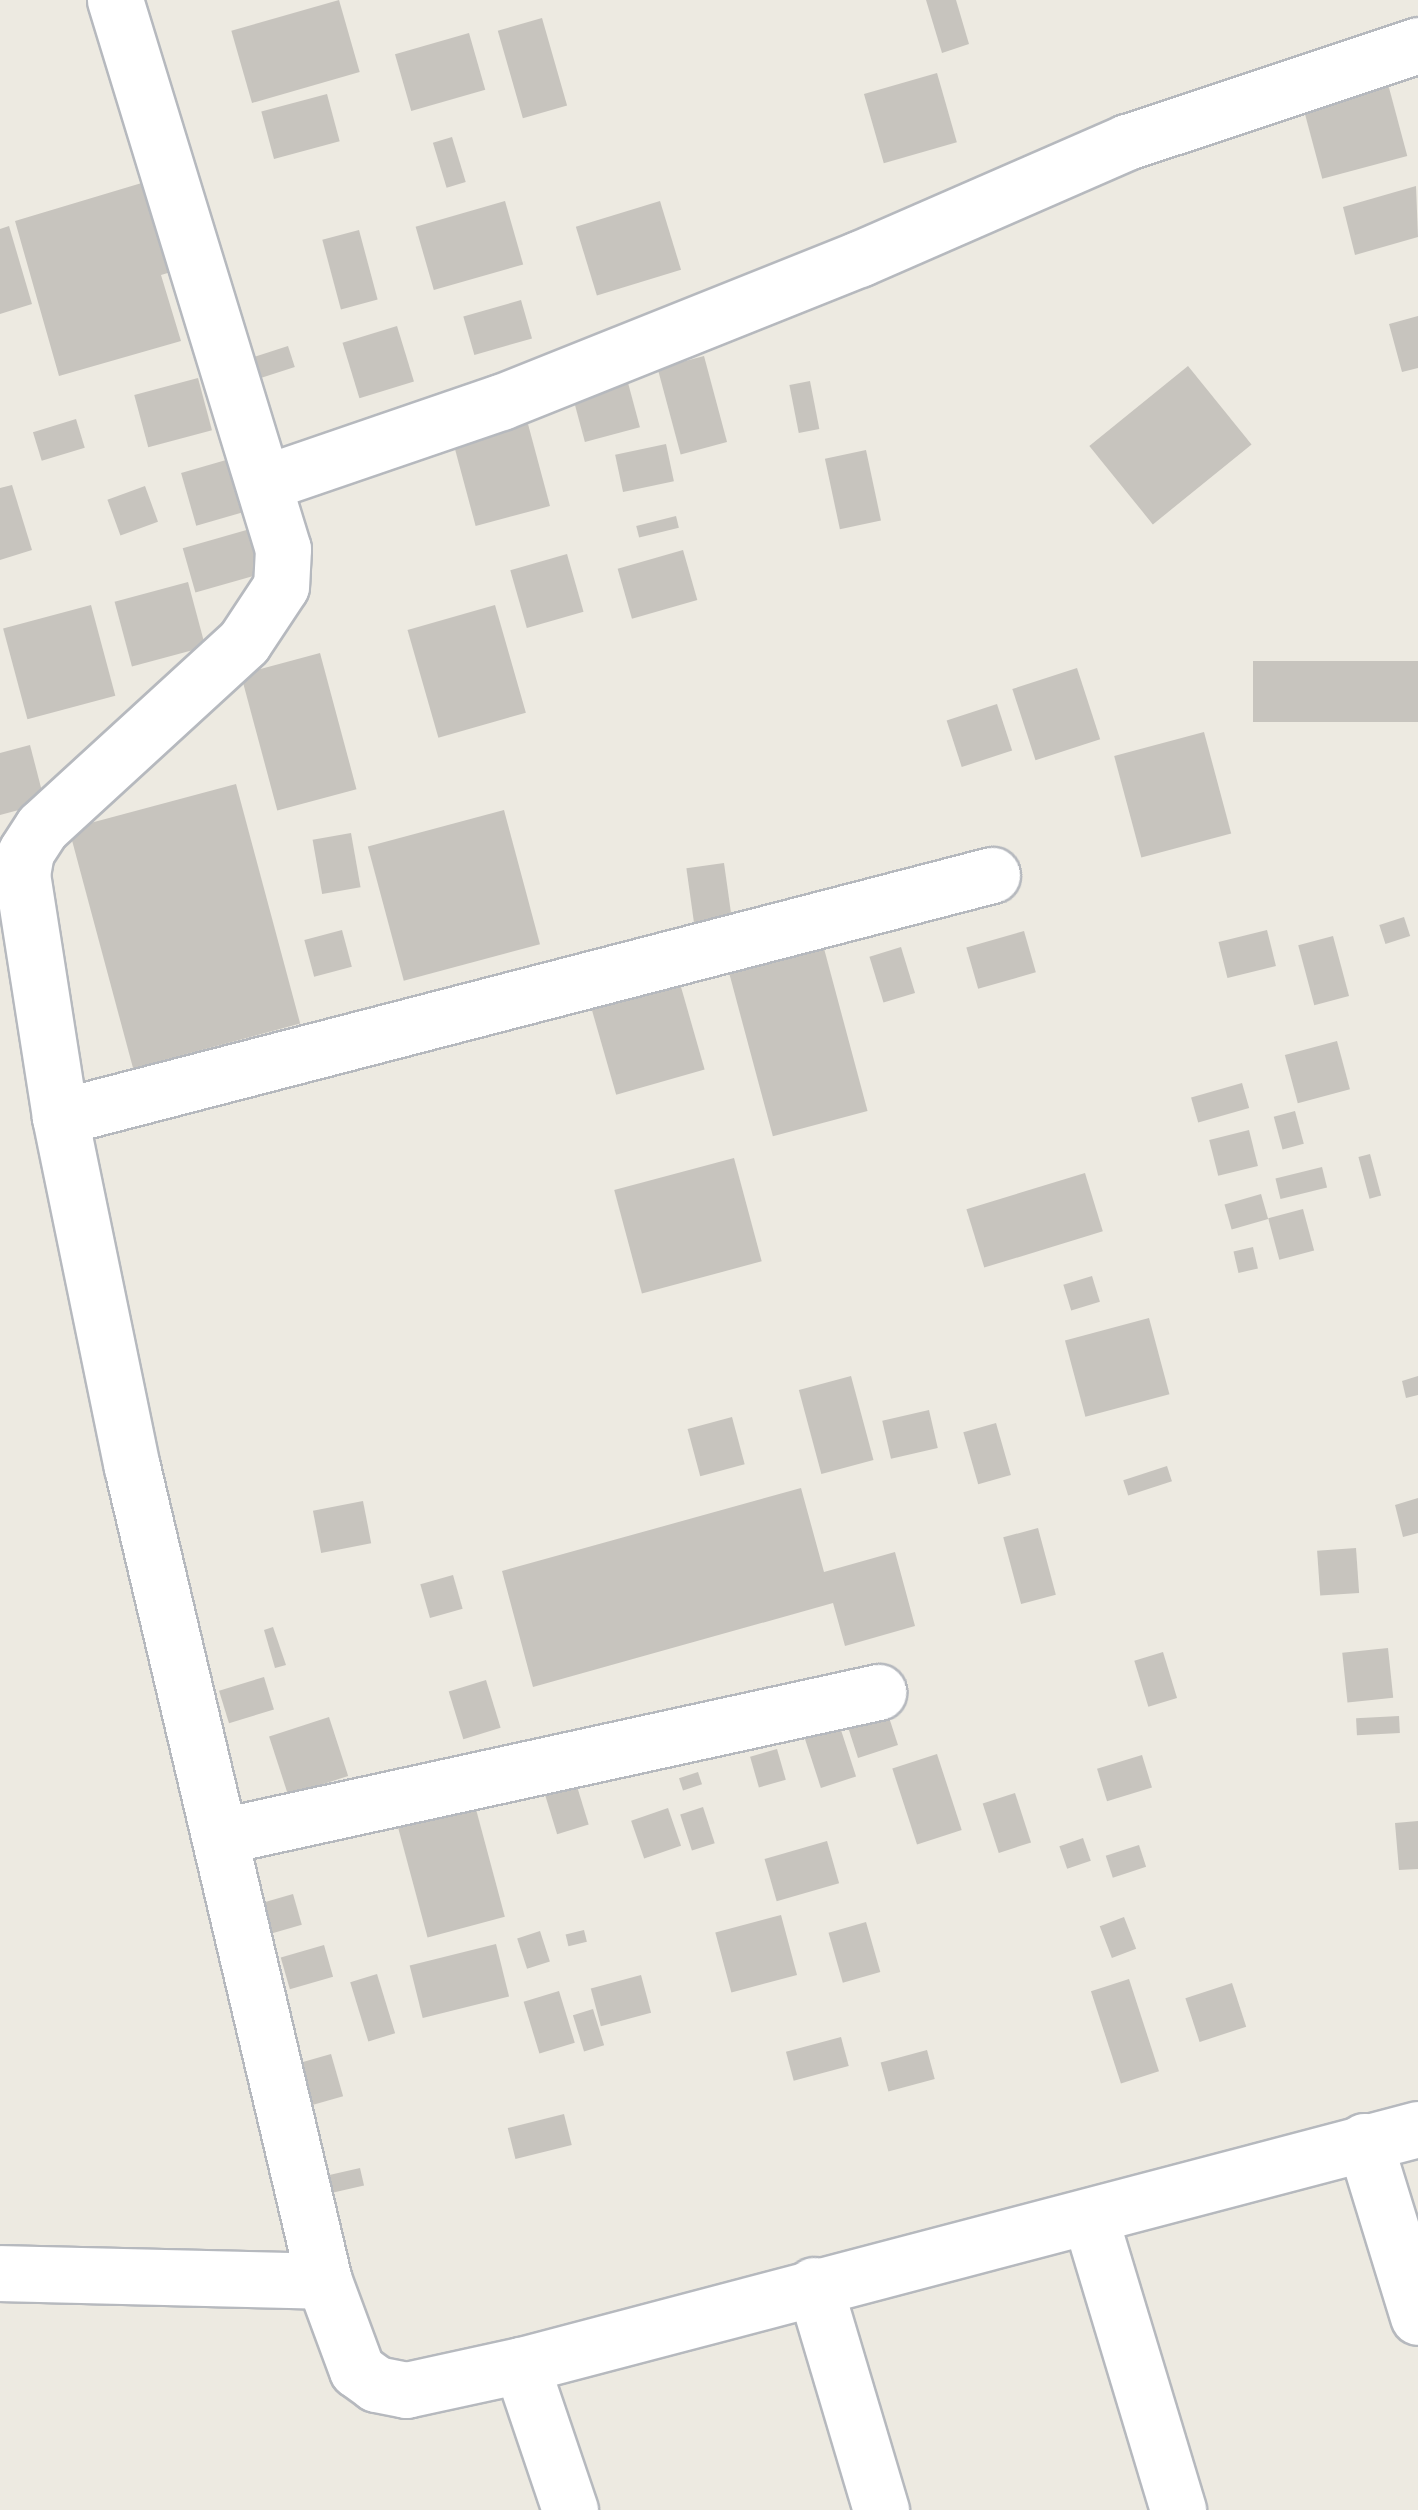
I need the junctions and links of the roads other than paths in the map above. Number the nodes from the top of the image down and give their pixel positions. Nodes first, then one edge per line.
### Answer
1 (115, 0) edge
2 (1418, 45) edge
3 (264, 483) junction
4 (992, 875) dead end
5 (60, 1117) junction
6 (878, 1692) dead end
7 (222, 1836) junction
8 (1418, 2129) edge
9 (1364, 2140) junction
10 (1090, 2218) junction
11 (0, 2273) edge
12 (324, 2281) junction
13 (814, 2285) junction
14 (1418, 2317) edge
15 (520, 2365) junction
16 (570, 2510) edge
17 (881, 2510) edge
18 (1178, 2510) edge

1 - 3 street
2 - 3 street
3 - 5 street
4 - 5 street
5 - 7 street
6 - 7 street
7 - 12 street
8 - 9 street
9 - 10 street
9 - 14 street
10 - 13 street
10 - 18 street
11 - 12 street
12 - 15 street
13 - 15 street
13 - 17 street
15 - 16 street

